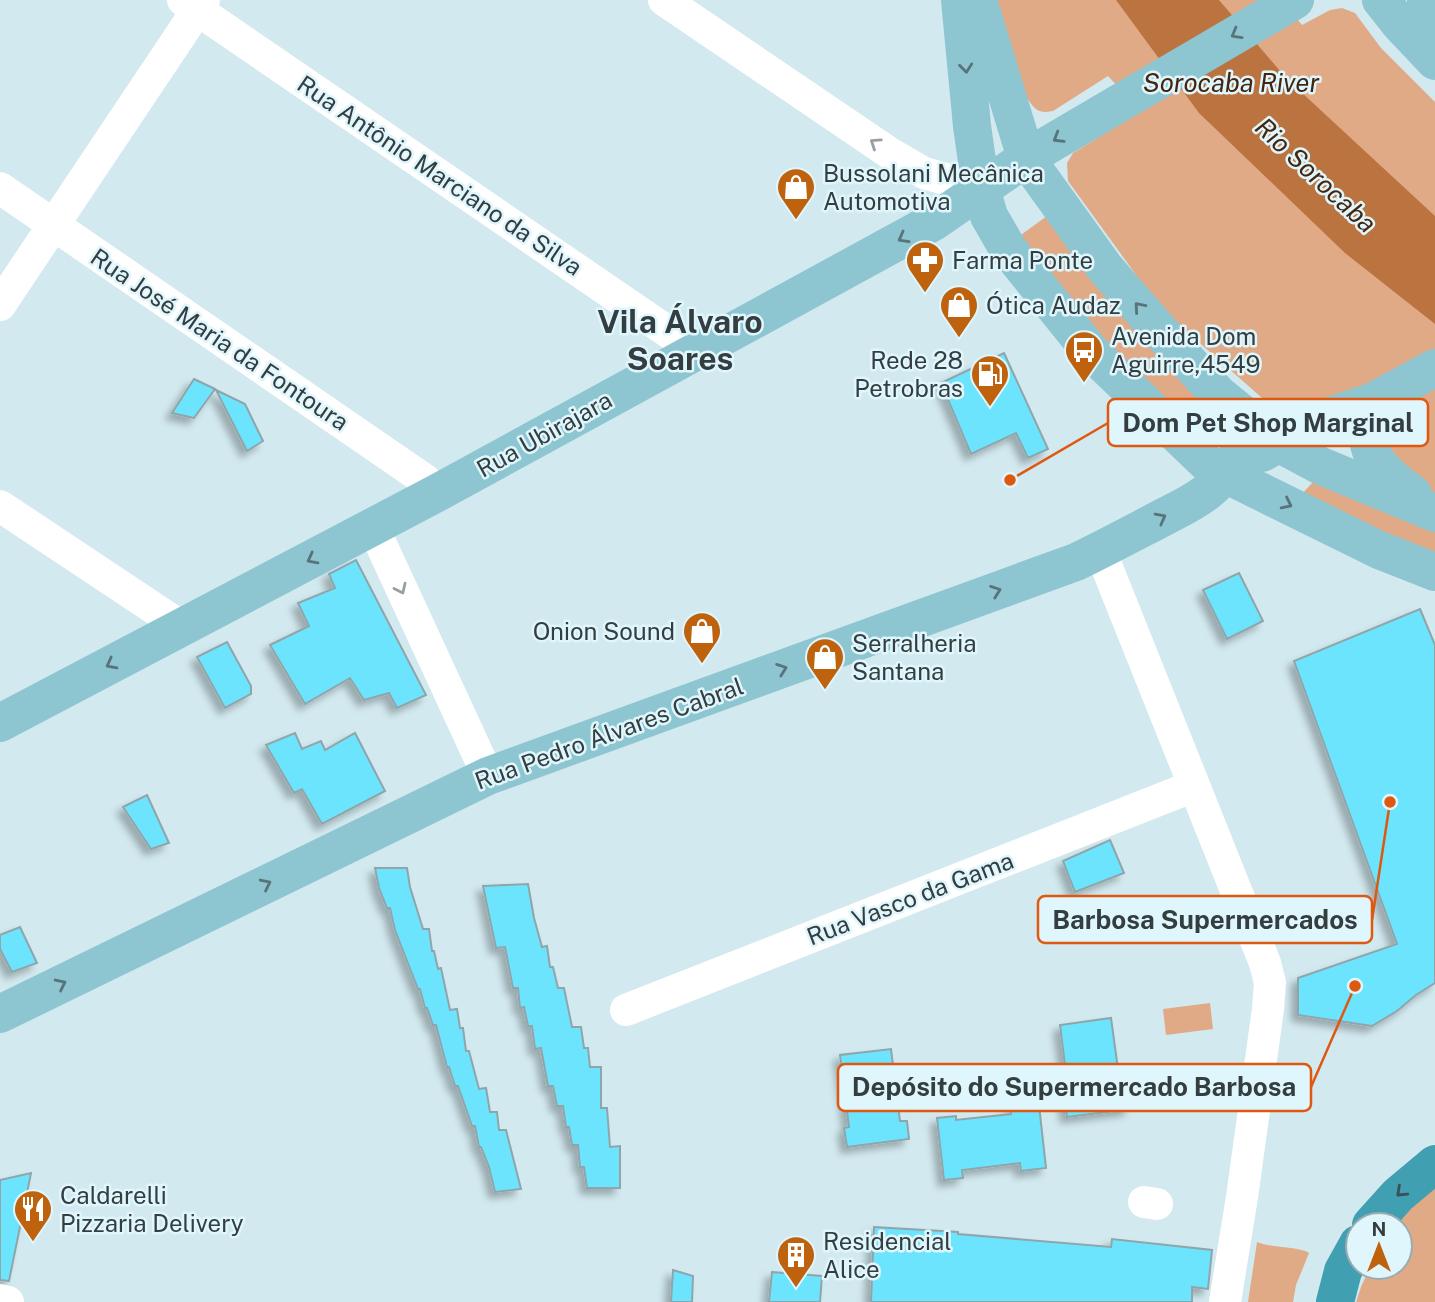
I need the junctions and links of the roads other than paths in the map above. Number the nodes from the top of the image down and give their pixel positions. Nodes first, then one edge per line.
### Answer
1 (664, 0) edge
2 (960, 0) edge
3 (978, 0) edge
4 (1295, 0) edge
5 (1381, 0) edge
6 (1426, 0) edge
7 (194, 3) edge
8 (1435, 44) edge
9 (1435, 61) edge
10 (1026, 158) junction
11 (0, 188) edge
12 (981, 189) junction
13 (54, 225) junction
14 (0, 305) edge
15 (696, 351) junction
16 (1435, 368) edge
17 (1218, 394) junction
18 (1380, 397) junction
19 (1280, 444) junction
20 (1225, 474) junction
21 (437, 493) junction
22 (0, 506) edge
23 (1435, 512) edge
24 (373, 527) junction
25 (1100, 550) junction
26 (1435, 572) edge
27 (182, 627) junction
28 (0, 723) edge
29 (488, 776) junction
30 (1195, 786) junction
31 (626, 1010) dead end
32 (0, 1014) edge
33 (1435, 1164) edge
34 (1384, 1211) edge
35 (1344, 1269) edge
36 (0, 1300) edge
37 (8, 1302) edge
38 (1225, 1302) edge
39 (1335, 1302) edge

12 -> 1 street
2 -> 12 main road
3 - 10 main road
4 -> 10 main road, Rua Ubirajara
5 - 9 main road
6 - 8 main road
7 - 13 street
7 - 15 street, Rua Antônio Marciano da Silva
10 - 12 main road, Rua Ubirajara
17 -> 10 main road
11 - 13 street, Rua José Maria da Fontoura
12 -> 15 main road, Rua Ubirajara
12 - 20 main road
13 - 14 street
13 - 21 street, Rua José Maria da Fontoura
15 - 21 main road, Rua Ubirajara
16 - 18 main road, Rua Pedro Álvares Cabral
17 - 19 main road
17 - 20 main road, Rua Pedro Álvares Cabral
18 - 19 main road, Rua Pedro Álvares Cabral
18 - 23 main road
19 - 20 main road, Rua Pedro Álvares Cabral
19 - 23 main road
25 -> 20 main road, Rua Pedro Álvares Cabral
20 -> 26 main road
21 - 24 main road, Rua Ubirajara
22 - 27 street
24 -> 27 main road, Rua Ubirajara
24 -> 29 street
29 -> 25 main road, Rua Pedro Álvares Cabral
25 - 30 street
27 -> 28 main road, Rua Ubirajara
32 -> 29 main road, Rua Pedro Álvares Cabral
30 - 31 street, Rua Vasco da Gama
30 - 38 street
33 -> 34 highway
35 - 39 highway
36 - 37 street

